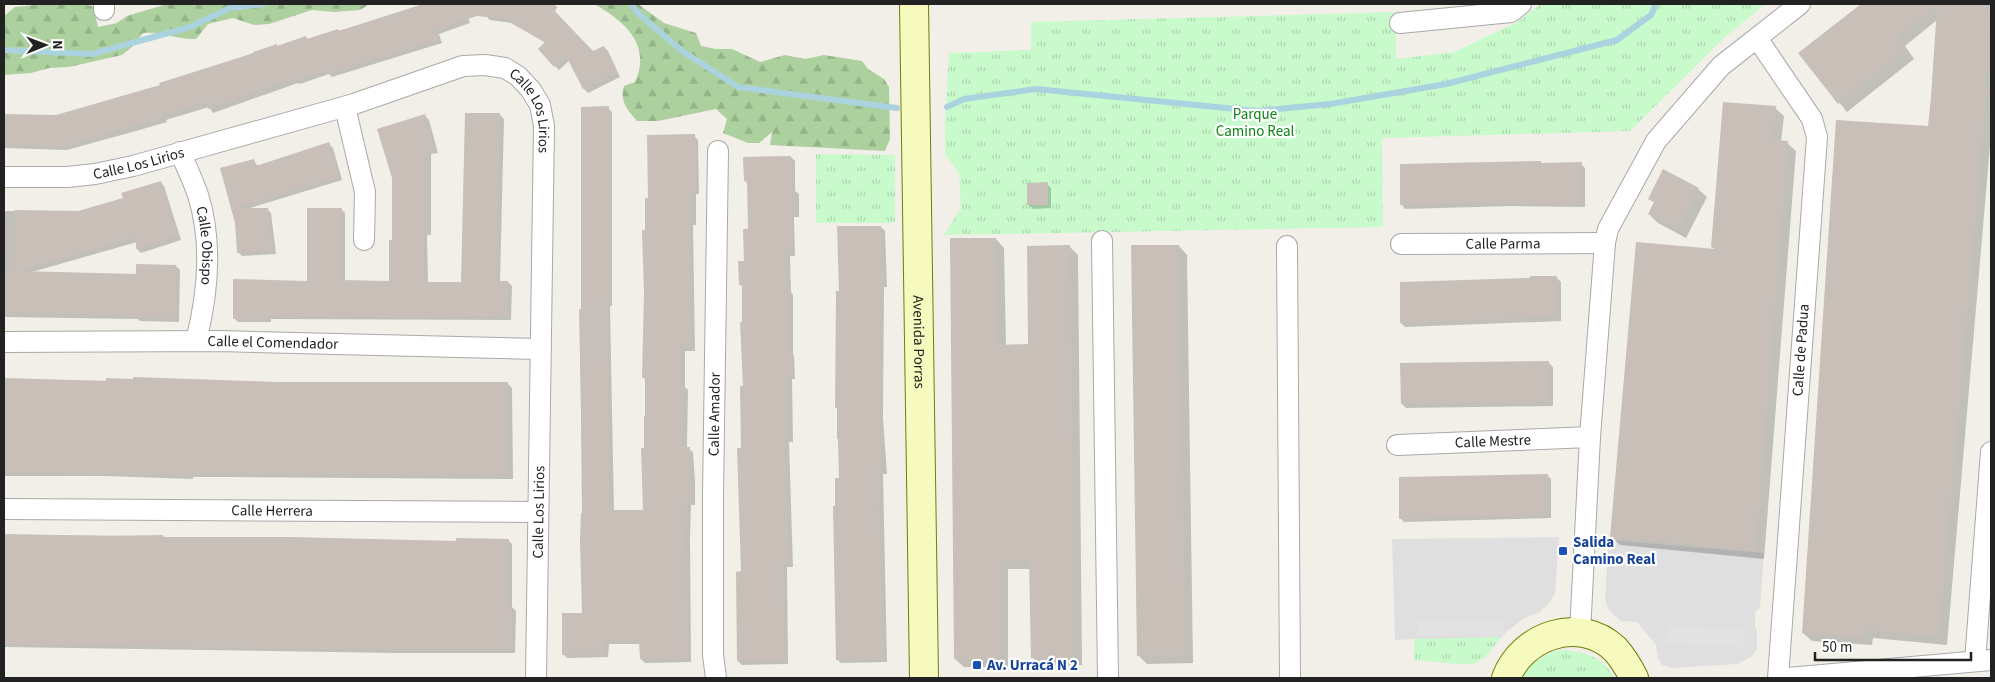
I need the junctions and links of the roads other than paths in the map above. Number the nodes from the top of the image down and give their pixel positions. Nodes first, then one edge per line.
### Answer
1 (914, 4) edge
2 (1521, 4) edge
3 (1800, 4) edge
4 (1400, 23) dead end
5 (1757, 38) junction
6 (345, 107) junction
7 (180, 152) junction
8 (718, 152) dead end
9 (4, 177) edge
10 (364, 240) dead end
11 (1102, 241) dead end
12 (1605, 242) junction
13 (1401, 244) dead end
14 (1287, 246) dead end
15 (196, 341) junction
16 (4, 342) edge
17 (541, 349) junction
18 (1590, 437) junction
19 (1397, 444) dead end
20 (1991, 452) edge
21 (4, 509) edge
22 (538, 512) junction
23 (1580, 633) junction
24 (1983, 661) edge
25 (536, 678) edge
26 (716, 678) edge
27 (924, 678) edge
28 (1108, 678) edge
29 (1290, 678) edge
30 (1506, 678) edge
31 (1634, 678) edge
32 (1778, 678) edge
33 (1788, 678) edge

1 - 27 street, Avenida Porras
2 - 4 street
3 - 5 street
5 - 12 street
5 - 32 street, Calle de Padua
6 - 7 street, Calle Los Lirios
6 - 10 street
6 - 17 street, Calle Los Lirios
7 - 9 street, Calle Los Lirios
7 - 15 street, Calle Obispo
8 - 26 street, Calle Amador
11 - 28 street
12 - 13 street, Calle Parma
12 - 18 street
14 - 29 street
15 - 16 street, Calle el Comendador
15 - 17 street, Calle el Comendador
17 - 22 street, Calle Los Lirios
18 - 19 street, Calle Mestre
18 - 23 street
20 - 24 street
21 - 22 street, Calle Herrera
22 - 25 street, Calle Los Lirios
23 - 30 street
23 - 31 street
24 - 33 street

